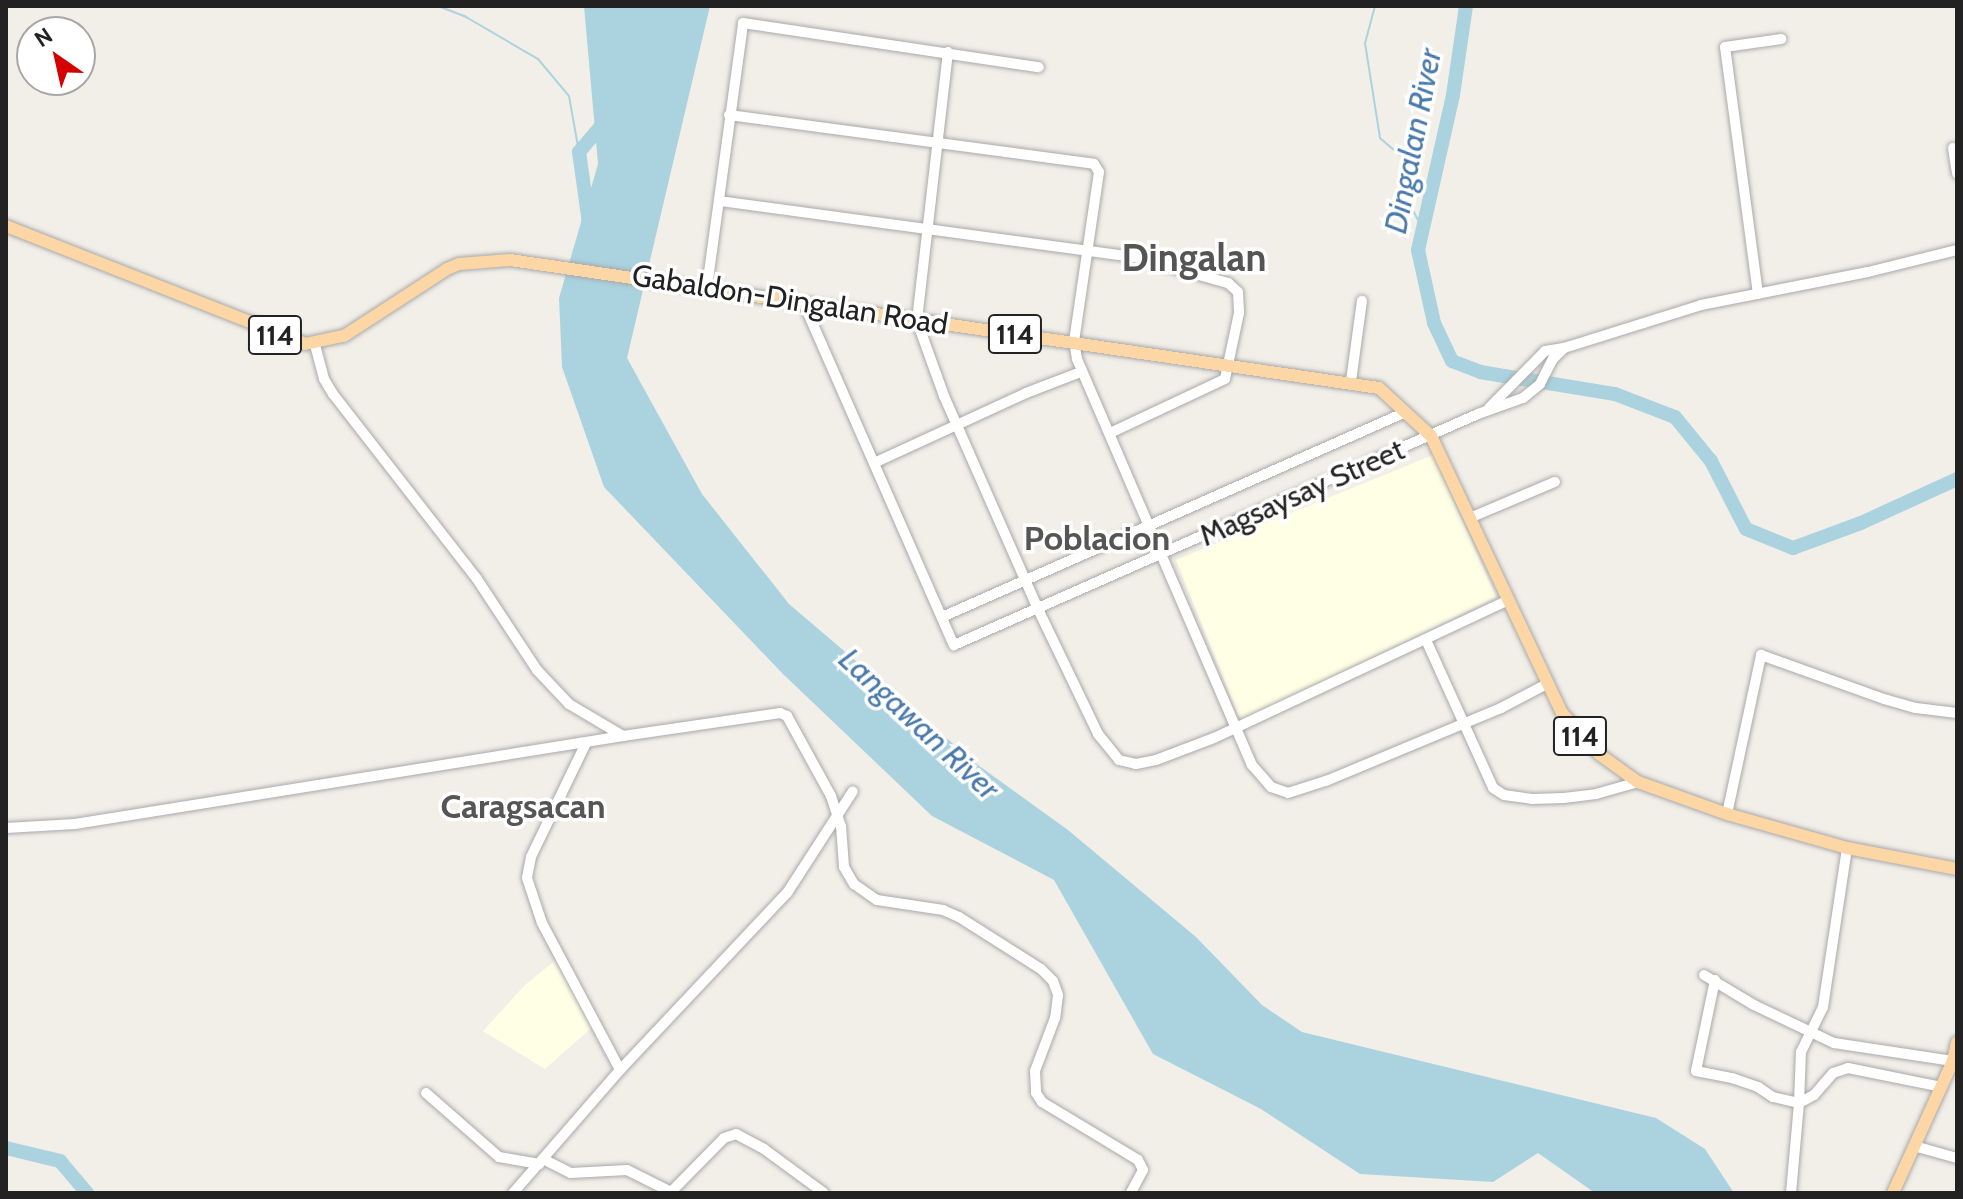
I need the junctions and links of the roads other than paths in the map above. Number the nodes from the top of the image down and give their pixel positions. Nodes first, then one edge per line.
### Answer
1 (1781, 39) dead end
2 (948, 52) junction
3 (1039, 67) dead end
4 (729, 115) junction
5 (937, 141) junction
6 (1953, 148) dead end
7 (1957, 174) edge
8 (720, 201) junction
9 (6, 226) edge
10 (928, 231) junction
11 (1957, 250) edge
12 (1087, 251) junction
13 (707, 287) junction
14 (1758, 294) junction
15 (1362, 301) dead end
16 (804, 304) junction
17 (917, 321) junction
18 (1074, 342) junction
19 (315, 345) junction
20 (1564, 348) junction
21 (1228, 368) junction
22 (1081, 372) junction
23 (1351, 381) junction
24 (1488, 410) junction
25 (1406, 412) junction
26 (958, 424) junction
27 (1110, 433) junction
28 (1431, 436) junction
29 (874, 463) junction
30 (1555, 482) dead end
31 (1472, 517) junction
32 (1149, 524) junction
33 (1162, 555) junction
34 (1024, 578) junction
35 (1507, 601) junction
36 (1037, 607) junction
37 (942, 617) junction
38 (1426, 640) junction
39 (1547, 684) junction
40 (1957, 713) edge
41 (1463, 724) junction
42 (1236, 728) junction
43 (623, 736) junction
44 (586, 743) junction
45 (1638, 782) junction
46 (853, 791) dead end
47 (838, 813) junction
48 (1727, 814) junction
49 (6, 828) edge
50 (1847, 848) junction
51 (1957, 869) edge
52 (1811, 1033) junction
53 (1957, 1042) edge
54 (1953, 1061) junction
55 (620, 1070) junction
56 (1941, 1087) junction
57 (426, 1093) dead end
58 (1799, 1103) junction
59 (1914, 1146) junction
60 (1957, 1158) edge
61 (541, 1162) junction
62 (672, 1192) edge
63 (513, 1193) edge
64 (824, 1193) edge
65 (1131, 1193) edge
66 (1791, 1193) edge
67 (1893, 1193) edge

1 - 14 street
2 - 3 street
2 - 4 street
2 - 5 street
4 - 5 street
4 - 8 street
5 - 10 street
5 - 12 street
6 - 7 street
8 - 10 street
8 - 13 street
9 - 19 main road, 114
10 - 12 street
10 - 17 street
11 - 14 street
12 - 18 street
12 - 21 street
13 - 16 main road, Gabaldon-Dingalan Road / 114
13 - 19 main road, Gabaldon-Dingalan Road / 114
14 - 20 street
15 - 23 street
16 - 17 main road, Gabaldon-Dingalan Road / 114
16 - 29 street
17 - 18 main road, Gabaldon-Dingalan Road / 114
17 - 26 street
18 - 21 main road, Gabaldon-Dingalan Road / 114
18 - 22 street
19 - 43 street
20 - 24 street
20 - 24 street, Magsaysay Street
21 - 23 main road, Gabaldon-Dingalan Road / 114
21 - 27 street
22 - 26 street
22 - 27 street
23 - 25 main road, Gabaldon-Dingalan Road / 114
24 - 28 street, Magsaysay Street
25 - 28 main road, Gabaldon-Dingalan Road / 114
25 - 32 street, Magsaysay Street
26 - 29 street
26 - 34 street
27 - 32 street
28 - 31 main road, Gabaldon-Dingalan Road / 114
28 - 33 street, Magsaysay Street
29 - 37 street
30 - 31 street
31 - 35 main road, Gabaldon-Dingalan Road / 114
32 - 33 street
32 - 34 street, Magsaysay Street
33 - 36 street, Magsaysay Street
33 - 42 street
34 - 36 street
34 - 37 street, Magsaysay Street
35 - 38 street
35 - 39 main road, Gabaldon-Dingalan Road / 114
36 - 37 street, Magsaysay Street
36 - 42 street
38 - 41 street
38 - 42 street
39 - 41 street
39 - 45 main road, Gabaldon-Dingalan Road / 114
40 - 48 street
41 - 42 street
41 - 45 street
43 - 44 street
43 - 47 street
44 - 49 street
44 - 55 street
45 - 48 main road, Gabaldon-Dingalan Road / 114
46 - 47 street
47 - 55 street
47 - 65 street
48 - 50 main road, Gabaldon-Dingalan Road / 114
50 - 51 main road, Gabaldon-Dingalan Road / 114
50 - 52 street
52 - 54 street
52 - 58 street
52 - 58 street
53 - 54 main road
54 - 56 main road
55 - 61 street
56 - 58 street
56 - 59 main road
57 - 61 street
58 - 66 street
59 - 60 street
59 - 67 main road
61 - 62 street
61 - 63 street
62 - 64 street

